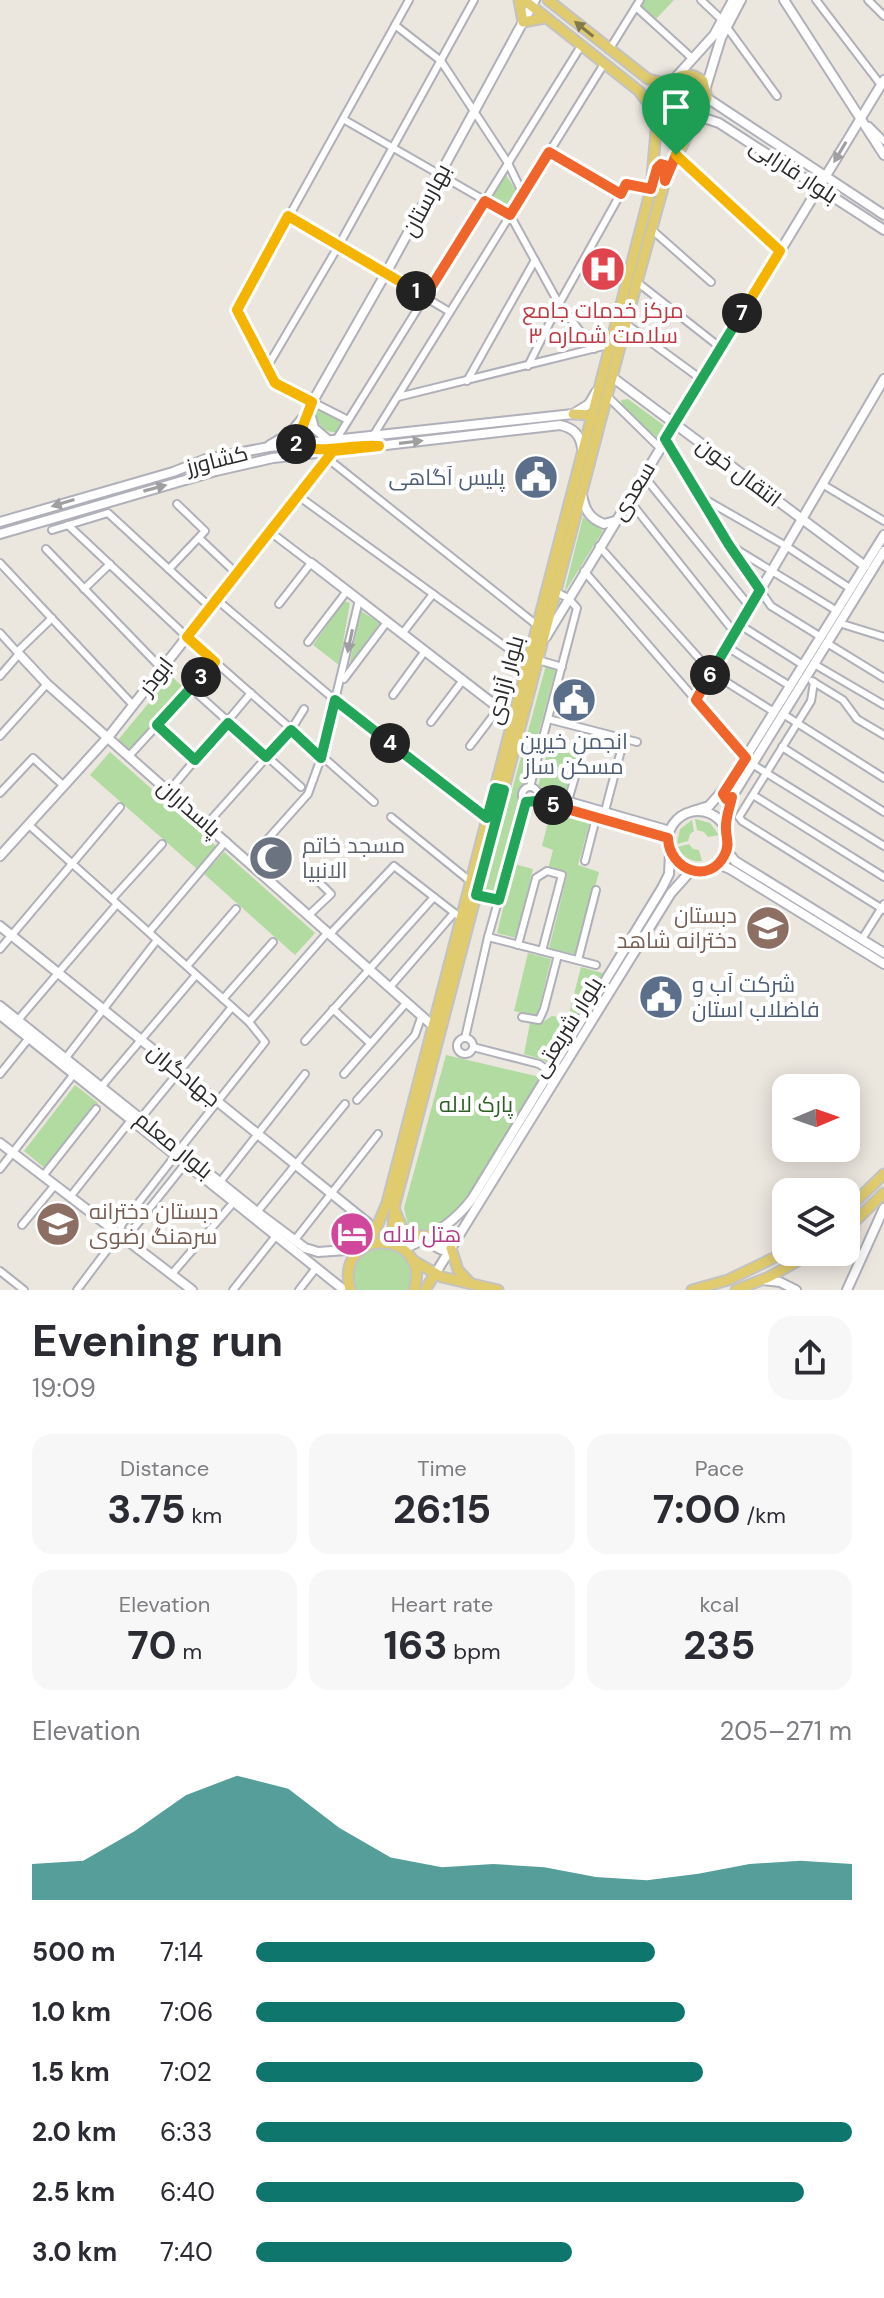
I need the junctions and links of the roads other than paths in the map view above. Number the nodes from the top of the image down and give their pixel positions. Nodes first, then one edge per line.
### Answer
1 (409, 0) edge
2 (474, 0) edge
3 (701, 0) edge
4 (733, 0) edge
5 (741, 0) edge
6 (784, 0) edge
7 (816, 0) edge
8 (868, 0) edge
9 (527, 2) edge
10 (552, 2) edge
11 (638, 4) edge
12 (884, 16) edge
13 (547, 19) junction
14 (523, 22) junction
15 (724, 23) junction
16 (395, 25) junction
17 (714, 35) junction
18 (581, 46) junction
19 (718, 47) junction
20 (609, 50) junction
21 (693, 59) junction
22 (441, 61) junction
23 (604, 64) junction
24 (677, 76) junction
25 (648, 79) junction
26 (669, 84) junction
27 (706, 87) junction
28 (882, 87) edge
29 (639, 91) junction
30 (777, 96) dead end
31 (707, 98) junction
32 (474, 109) junction
33 (725, 110) junction
34 (657, 117) junction
35 (701, 117) junction
36 (343, 119) junction
37 (719, 123) junction
38 (858, 123) junction
39 (688, 134) junction
40 (884, 141) edge
41 (394, 147) junction
42 (549, 152) junction
43 (676, 155) junction
44 (884, 155) edge
45 (508, 163) junction
46 (440, 174) junction
47 (825, 177) junction
48 (665, 181) junction
49 (652, 185) junction
50 (819, 187) junction
51 (523, 194) junction
52 (621, 194) junction
53 (485, 201) junction
54 (510, 215) junction
55 (884, 215) edge
56 (288, 216) junction
57 (651, 229) junction
58 (884, 230) edge
59 (339, 245) junction
60 (780, 251) junction
61 (535, 260) junction
62 (386, 273) junction
63 (637, 282) junction
64 (711, 282) dead end
65 (425, 297) junction
66 (559, 304) junction
67 (450, 312) junction
68 (626, 324) junction
69 (612, 344) junction
70 (721, 348) junction
71 (594, 349) junction
72 (528, 366) junction
73 (266, 369) junction
74 (605, 369) junction
75 (612, 377) junction
76 (701, 379) junction
77 (884, 379) edge
78 (467, 381) junction
79 (607, 396) junction
80 (396, 398) junction
81 (310, 405) junction
82 (573, 414) junction
83 (593, 416) junction
84 (348, 420) junction
85 (546, 421) junction
86 (674, 424) junction
87 (460, 431) junction
88 (373, 436) junction
89 (665, 439) junction
90 (332, 440) junction
91 (296, 443) junction
92 (379, 446) junction
93 (594, 446) junction
94 (263, 448) junction
95 (660, 448) junction
96 (330, 455) junction
97 (581, 461) junction
98 (216, 471) junction
99 (643, 475) junction
100 (822, 484) junction
101 (108, 490) junction
102 (582, 492) junction
103 (297, 495) junction
104 (698, 495) junction
105 (628, 499) junction
106 (112, 500) junction
107 (177, 504) dead end
108 (801, 519) junction
109 (615, 520) junction
110 (884, 521) edge
111 (0, 522) edge
112 (68, 525) junction
113 (52, 530) dead end
114 (269, 531) junction
115 (0, 534) edge
116 (884, 535) edge
117 (199, 538) junction
118 (729, 545) junction
119 (599, 546) junction
120 (786, 546) junction
121 (46, 549) dead end
122 (884, 551) edge
123 (0, 563) edge
124 (311, 563) junction
125 (110, 564) junction
126 (865, 566) junction
127 (169, 569) junction
128 (771, 570) junction
129 (584, 571) junction
130 (236, 573) junction
131 (84, 589) junction
132 (851, 589) junction
133 (760, 590) junction
134 (347, 591) junction
135 (556, 592) junction
136 (433, 594) junction
137 (568, 598) junction
138 (359, 600) junction
139 (213, 603) junction
140 (279, 604) dead end
141 (750, 607) junction
142 (837, 611) junction
143 (52, 618) junction
144 (387, 622) junction
145 (839, 623) junction
146 (538, 626) junction
147 (737, 629) junction
148 (0, 633) edge
149 (402, 634) junction
150 (187, 637) junction
151 (884, 637) edge
152 (824, 640) junction
153 (308, 642) dead end
154 (543, 643) junction
155 (727, 647) junction
156 (425, 651) junction
157 (18, 653) junction
158 (533, 661) junction
159 (215, 662) junction
160 (814, 664) junction
161 (803, 665) junction
162 (562, 667) junction
163 (162, 669) junction
164 (712, 673) junction
165 (0, 676) edge
166 (884, 678) edge
167 (463, 680) junction
168 (810, 680) junction
169 (341, 682) junction
170 (47, 684) junction
171 (790, 686) junction
172 (191, 688) junction
173 (251, 693) junction
174 (393, 695) dead end
175 (335, 700) junction
176 (696, 700) junction
177 (133, 705) junction
178 (884, 705) edge
179 (499, 708) junction
180 (304, 709) dead end
181 (778, 713) junction
182 (513, 719) junction
183 (548, 719) junction
184 (431, 722) dead end
185 (228, 723) junction
186 (797, 724) junction
187 (157, 725) junction
188 (291, 730) junction
189 (884, 735) edge
190 (0, 736) edge
191 (109, 736) junction
192 (624, 739) junction
193 (637, 742) dead end
194 (470, 746) dead end
195 (782, 747) junction
196 (130, 755) junction
197 (581, 756) dead end
198 (266, 757) junction
199 (321, 758) junction
200 (195, 760) junction
201 (749, 761) junction
202 (767, 773) junction
203 (884, 778) edge
204 (64, 786) junction
205 (301, 787) dead end
206 (530, 787) junction
207 (499, 789) junction
208 (169, 791) junction
209 (538, 792) junction
210 (0, 793) edge
211 (727, 795) junction
212 (753, 795) junction
213 (536, 801) junction
214 (568, 801) junction
215 (374, 802) dead end
216 (526, 802) junction
217 (120, 807) dead end
218 (605, 811) junction
219 (693, 811) junction
220 (884, 812) edge
221 (391, 817) dead end
222 (487, 818) junction
223 (596, 818) junction
224 (207, 824) junction
225 (29, 825) junction
226 (726, 829) junction
227 (669, 834) junction
228 (226, 841) junction
229 (162, 844) dead end
230 (884, 846) edge
231 (727, 851) junction
232 (670, 853) junction
233 (0, 856) edge
234 (249, 860) junction
235 (585, 861) dead end
236 (71, 862) junction
237 (718, 864) junction
238 (305, 868) dead end
239 (695, 871) junction
240 (884, 877) edge
241 (470, 881) junction
242 (596, 890) dead end
243 (476, 895) junction
244 (434, 897) junction
245 (499, 900) junction
246 (115, 901) junction
247 (883, 907) edge
248 (236, 909) dead end
249 (309, 915) junction
250 (457, 915) junction
251 (0, 926) edge
252 (149, 932) junction
253 (329, 933) junction
254 (11, 935) junction
255 (488, 937) junction
256 (157, 940) junction
257 (273, 942) dead end
258 (859, 944) junction
259 (518, 945) junction
260 (0, 949) edge
261 (542, 951) junction
262 (884, 953) edge
263 (558, 955) junction
264 (578, 960) junction
265 (884, 964) edge
266 (596, 965) dead end
267 (187, 966) junction
268 (369, 968) junction
269 (57, 973) junction
270 (196, 975) junction
271 (390, 987) junction
272 (223, 999) junction
273 (407, 1002) junction
274 (0, 1006) edge
275 (232, 1007) junction
276 (102, 1009) junction
277 (333, 1009) junction
278 (0, 1015) edge
279 (422, 1015) junction
280 (522, 1017) dead end
281 (18, 1020) junction
282 (249, 1022) junction
283 (432, 1025) junction
284 (29, 1038) junction
285 (465, 1038) junction
286 (140, 1039) junction
287 (305, 1041) dead end
288 (370, 1043) junction
289 (473, 1047) junction
290 (65, 1059) junction
291 (180, 1071) junction
292 (549, 1071) junction
293 (0, 1074) edge
294 (74, 1074) junction
295 (305, 1074) dead end
296 (344, 1074) dead end
297 (86, 1079) junction
298 (101, 1087) junction
299 (357, 1100) dead end
300 (219, 1103) junction
301 (345, 1104) dead end
302 (96, 1109) dead end
303 (141, 1118) junction
304 (131, 1120) junction
305 (258, 1134) junction
306 (378, 1134) dead end
307 (0, 1143) edge
308 (13, 1153) junction
309 (177, 1153) junction
310 (188, 1161) junction
311 (296, 1166) junction
312 (0, 1169) edge
313 (884, 1174) edge
314 (43, 1176) junction
315 (220, 1182) junction
316 (55, 1185) junction
317 (331, 1193) junction
318 (884, 1193) edge
319 (70, 1197) junction
320 (860, 1197) edge
321 (233, 1203) junction
322 (395, 1204) junction
323 (884, 1208) edge
324 (257, 1212) junction
325 (860, 1216) edge
326 (368, 1223) dead end
327 (22, 1225) dead end
328 (119, 1234) junction
329 (435, 1234) junction
330 (275, 1237) junction
331 (294, 1241) junction
332 (365, 1247) junction
333 (399, 1247) junction
334 (452, 1247) junction
335 (772, 1259) edge
336 (412, 1260) junction
337 (788, 1266) edge
338 (316, 1268) junction
339 (0, 1271) edge
340 (435, 1274) junction
341 (171, 1275) junction
342 (762, 1280) junction
343 (471, 1284) junction
344 (22, 1289) edge
345 (189, 1289) edge
346 (77, 1290) edge
347 (233, 1290) edge
348 (299, 1290) edge
349 (347, 1290) edge
350 (414, 1290) edge
351 (425, 1290) edge
352 (498, 1290) edge
353 (692, 1290) edge
354 (736, 1290) edge
355 (796, 1290) edge
356 (847, 1290) edge

1 - 16 street
2 - 22 street
3 - 15 street
4 - 15 main road
5 - 15 main road
6 - 38 main road
7 - 28 street
8 - 12 street
9 - 13 main road
9 - 14 main road
20 -> 10 main road
11 - 20 street
11 - 21 street
13 - 14 main road
13 - 18 main road
14 - 32 main road, بهارستان
15 - 17 main road
15 - 19 main road
15 - 30 street
16 - 22 street
16 - 36 street
17 - 19 main road
17 - 21 main road
18 - 23 main road
18 - 45 street
19 - 27 main road
20 - 25 main road
21 - 24 main road
22 - 32 street
22 - 41 street
23 - 29 main road
23 - 42 street
24 - 26 main road
24 - 27 main road
25 - 26 main road
25 - 29 main road
26 - 34 main road
27 - 31 main road
28 - 38 main road, سعدی
29 - 34 main road
31 - 33 main road, بلوار فارابی
31 - 35 main road
32 - 45 street
32 - 46 main road, بهارستان
33 - 37 main road
33 - 47 main road, بلوار فارابی
34 - 39 main road
34 - 49 main road, بلوار آزادی
35 - 37 main road, بلوار فارابی
35 - 39 main road
36 - 41 street
36 - 56 street
37 - 50 main road, بلوار فارابی
38 - 40 street
38 - 44 main road
38 -> 47 main road, سعدی
39 - 43 main road, بلوار آزادی
41 - 46 street
41 - 59 street
42 - 51 street
42 - 52 street
43 - 48 main road, بلوار آزادی
43 - 60 street
45 - 51 street
45 - 53 street
46 - 53 street
46 - 62 main road, بهارستان
47 - 50 main road, سعدی
47 - 55 main road, بلوار فارابی
48 - 49 main road
48 - 57 main road, بلوار آزادی
49 - 52 street
49 - 69 main road, بلوار آزادی
50 - 58 main road, بلوار فارابی
50 - 60 main road, سعدی
51 - 54 street
52 - 66 street
53 - 54 street
53 - 65 street
54 - 61 street
54 - 67 street
56 - 59 street
56 - 73 street
57 - 63 main road, بلوار آزادی
57 - 64 street
59 - 62 street
59 - 73 street
60 - 70 main road, سعدی
61 - 66 street
61 - 78 street
62 - 65 street
62 - 81 main road, بهارستان
63 - 68 main road, بلوار آزادی
63 - 70 street
65 - 67 street
65 - 84 street
66 - 71 street
66 - 72 street
67 - 80 street
68 - 75 main road, بلوار آزادی
68 - 76 street
69 - 71 street
69 - 74 main road, بلوار آزادی
70 - 76 main road, سعدی
71 - 72 street
72 - 78 street
73 - 81 street
74 - 82 main road
74 - 83 main road, بلوار آزادی
75 - 79 main road, بلوار آزادی
75 - 86 main road, انتقال خون
76 - 86 main road, سعدی
77 - 100 main road
78 - 80 street
79 - 93 main road, بلوار آزادی
79 - 95 street
80 - 88 street
81 - 84 street
81 - 90 main road
81 - 91 main road, بهارستان
81 - 94 main road
82 - 83 main road
82 - 85 main road, کشاورز
83 - 93 main road
83 - 97 main road, بلوار آزادی
84 - 90 street
85 - 87 main road, کشاورز
85 - 97 main road, کشاورز
86 - 89 main road, سعدی
86 - 108 main road, انتقال خون
87 - 88 main road, کشاورز
92 -> 87 main road, کشاورز
88 - 90 main road, کشاورز
89 - 95 main road, سعدی
89 - 104 street
90 - 91 main road, کشاورز
91 - 92 main road
91 - 94 main road, کشاورز
91 - 98 main road
92 - 96 main road, کشاورز
93 - 102 main road, بلوار آزادی
94 - 101 main road, کشاورز
95 - 99 main road, سعدی
96 - 98 main road, کشاورز
96 - 103 main road, ابوذر
96 - 146 street
97 - 146 main road, بلوار آزادی
106 -> 98 main road, کشاورز
99 - 105 main road, سعدی
99 - 141 street
100 - 108 main road
100 - 110 street
101 - 106 main road
101 -> 111 main road, کشاورز
102 - 109 main road
102 - 135 main road, بلوار آزادی
103 - 114 main road, ابوذر
103 - 136 street
104 - 118 street
104 - 120 street
105 - 109 main road, سعدی
105 - 147 street
106 - 115 main road, کشاورز
107 - 117 street
108 - 120 main road
108 - 126 main road, انتقال خون
109 - 119 main road, سعدی
112 - 113 street
112 - 125 street
112 - 127 street
114 - 124 street
114 - 130 main road, ابوذر
116 - 126 main road
117 - 127 street
117 - 130 street
118 - 128 street
118 - 133 street
119 - 129 main road, سعدی
119 - 164 street
120 - 128 main road
120 - 132 street
121 - 131 street
122 - 145 main road
123 - 143 street
124 - 134 main road
124 - 140 street
125 - 131 street
125 - 150 street
126 - 132 main road
127 - 139 street
128 - 133 main road
128 - 142 street
129 - 137 main road, سعدی
129 - 176 street
130 - 139 main road, ابوذر
131 - 163 street
132 - 142 main road
133 - 141 main road
133 - 152 street
134 - 138 main road
134 - 153 street
135 - 137 street
135 - 154 main road, بلوار آزادی
136 - 149 street
136 - 158 street
137 - 154 main road, سعدی
137 - 162 street
138 - 144 main road
138 -> 169 street
139 - 150 main road, ابوذر
139 - 175 street
141 - 147 main road
142 - 152 main road
143 - 157 street
143 - 177 street
144 - 149 main road
144 - 169 street
145 - 151 street
145 - 152 main road
146 - 158 main road, بلوار آزادی
147 - 155 main road
147 - 161 street
148 - 157 street
149 - 156 main road
150 - 159 street
150 - 163 main road, ابوذر
152 - 160 main road
152 - 161 main road
152 - 166 street
154 - 158 main road, بلوار آزادی
155 - 164 main road
155 - 171 street
156 - 167 main road
156 - 174 street
157 - 165 street
157 - 170 main road, پاسداران
158 - 162 street
158 - 182 main road, بلوار آزادی
158 - 207 main road, بلوار آزادی
159 - 172 street
159 - 173 street
160 - 168 main road
160 - 178 street
161 - 171 main road
162 - 183 street
163 - 177 main road, ابوذر
164 - 176 main road
164 - 181 street
167 - 179 main road
167 - 184 street
168 - 181 main road
168 - 186 street
168 - 189 street
169 - 175 street
170 - 190 street
170 - 191 main road, پاسداران
171 - 181 main road
172 - 185 street
172 - 187 street
173 - 185 street
173 - 188 street
175 - 199 street
175 - 222 street
176 - 201 street
177 - 191 main road, ابوذر
179 - 182 main road
179 - 194 street
180 - 188 street
181 - 186 street
181 - 201 main road
182 - 207 main road, بلوار آزادی
183 - 192 street
183 - 206 street
185 - 198 street
185 - 200 street
186 - 195 street
186 - 203 street
187 - 196 street
187 - 200 street
188 - 198 street
188 - 199 street
191 - 196 main road, پاسداران
191 - 204 main road, ابوذر
192 - 193 street
192 - 218 street
195 - 202 street
195 - 220 street
196 - 208 main road, پاسداران
197 - 214 street
198 - 205 street
198 - 224 street
199 - 215 street
199 - 234 street
200 - 208 street
201 - 202 street
201 - 211 main road
202 - 212 street
202 - 230 street
204 - 210 street
204 - 225 main road, ابوذر
206 - 209 street
206 - 216 street
207 - 222 main road, بلوار آزادی
207 - 243 main road, بلوار آزادی
208 - 224 main road, پاسداران
209 - 213 street
209 - 214 street
211 - 219 main road
211 - 226 main road
212 - 240 street
212 - 247 street
213 - 216 street
213 - 223 street
214 - 218 street
216 - 245 street
217 - 236 street
218 - 227 street
219 - 226 main road
219 - 227 main road
221 - 241 street
222 - 241 main road, بلوار آزادی
223 - 227 street
223 - 235 street
224 - 228 main road, پاسداران
225 - 233 main road, ابوذر
225 - 236 street
226 - 231 main road
227 - 232 main road
228 - 234 main road, پاسداران
228 - 252 street
229 - 246 street
231 - 237 main road
231 - 258 main road
232 - 239 main road
232 - 292 main road, بلوار شریعتی
234 - 249 main road, پاسداران
236 - 246 street
236 - 254 street
237 - 239 main road
237 - 258 main road
238 - 249 street
239 - 334 main road, بلوار شریعتی
241 - 250 main road, بلوار آزادی
242 - 264 street
243 - 245 street
243 - 322 main road, بلوار آزادی
244 - 250 street
244 - 253 street
244 - 268 street
245 - 255 street
246 - 252 street
246 - 269 street
247 - 258 street
248 - 267 street
249 - 253 main road, پاسداران
250 - 271 street
250 - 283 main road, بلوار آزادی
251 - 254 main road, جهادگران
252 - 256 street
253 - 268 main road, پاسداران
253 - 282 street
254 - 260 street
254 - 269 main road, جهادگران
255 - 259 street
255 - 285 street
256 - 267 street
256 - 276 street
257 - 272 street
258 - 262 main road
258 - 265 main road
259 - 261 street
259 - 261 street
261 - 263 street
263 - 264 street
263 - 280 street
264 - 266 street
267 - 270 street
268 - 271 main road, پاسداران
268 - 277 street
269 - 276 main road, جهادگران
269 - 281 street
270 - 272 street
270 - 286 street
271 - 273 main road, پاسداران
272 - 275 street
273 - 279 main road, پاسداران
273 - 288 street
274 - 281 main road, بلوار معلم
275 - 282 street
275 - 291 street
276 - 286 main road, جهادگران
276 - 290 street
277 - 287 street
277 - 288 street
278 - 284 main road, بلوار معلم
279 - 283 main road, پاسداران
279 - 299 street
281 - 290 main road, بلوار معلم
282 - 300 street
283 - 332 main road, بلوار آزادی
284 - 293 street
284 - 294 main road, بلوار معلم
285 - 289 street
285 - 289 street
286 - 291 main road, جهادگران
286 - 298 street
288 - 296 street
289 - 292 street
290 - 297 main road, بلوار معلم
291 - 300 main road, جهادگران
291 - 303 street
292 - 329 main road, بلوار شریعتی
294 - 297 main road, بلوار معلم
294 - 308 street
295 - 305 street
297 - 298 main road, بلوار معلم
297 - 304 main road, بلوار معلم
298 - 303 main road, بلوار معلم
300 - 305 main road, جهادگران
300 - 309 street
301 - 311 street
302 - 314 street
303 - 309 main road, بلوار معلم
304 - 309 main road, بلوار معلم
304 - 319 street
305 - 311 main road, جهادگران
305 - 315 street
306 - 317 street
307 - 308 main road
308 - 312 street
308 - 314 main road
309 - 310 main road, بلوار معلم
309 - 328 street
310 - 315 main road, بلوار معلم
310 - 321 main road, بلوار معلم
310 - 328 street
311 - 317 main road, جهادگران
311 - 324 street
313 - 320 main road
314 - 316 main road
315 - 324 main road, بلوار معلم
316 - 319 main road
316 - 327 street
317 - 326 main road, جهادگران
317 - 331 street
318 - 325 main road
319 - 328 main road
321 - 330 main road, بلوار معلم
321 - 341 street
322 - 329 main road
322 - 333 main road, بلوار آزادی
323 - 356 main road
324 - 331 main road, بلوار معلم
328 - 341 main road
328 - 346 street
329 - 333 main road, بلوار شریعتی
329 - 334 main road
330 - 338 main road, بلوار معلم
330 - 347 street
331 - 332 main road, بلوار معلم
332 - 333 main road
332 - 349 main road, بلوار آزادی
333 - 336 main road
334 - 340 main road, بلوار شریعتی
334 - 343 main road
335 - 353 main road
336 - 340 main road
336 - 350 main road
337 - 342 main road
338 - 348 street
338 - 349 main road, بلوار معلم
339 - 344 street
340 - 343 main road
340 - 351 main road, بلوار شریعتی
341 - 345 main road
342 - 354 main road
342 - 355 main road
343 - 352 main road

